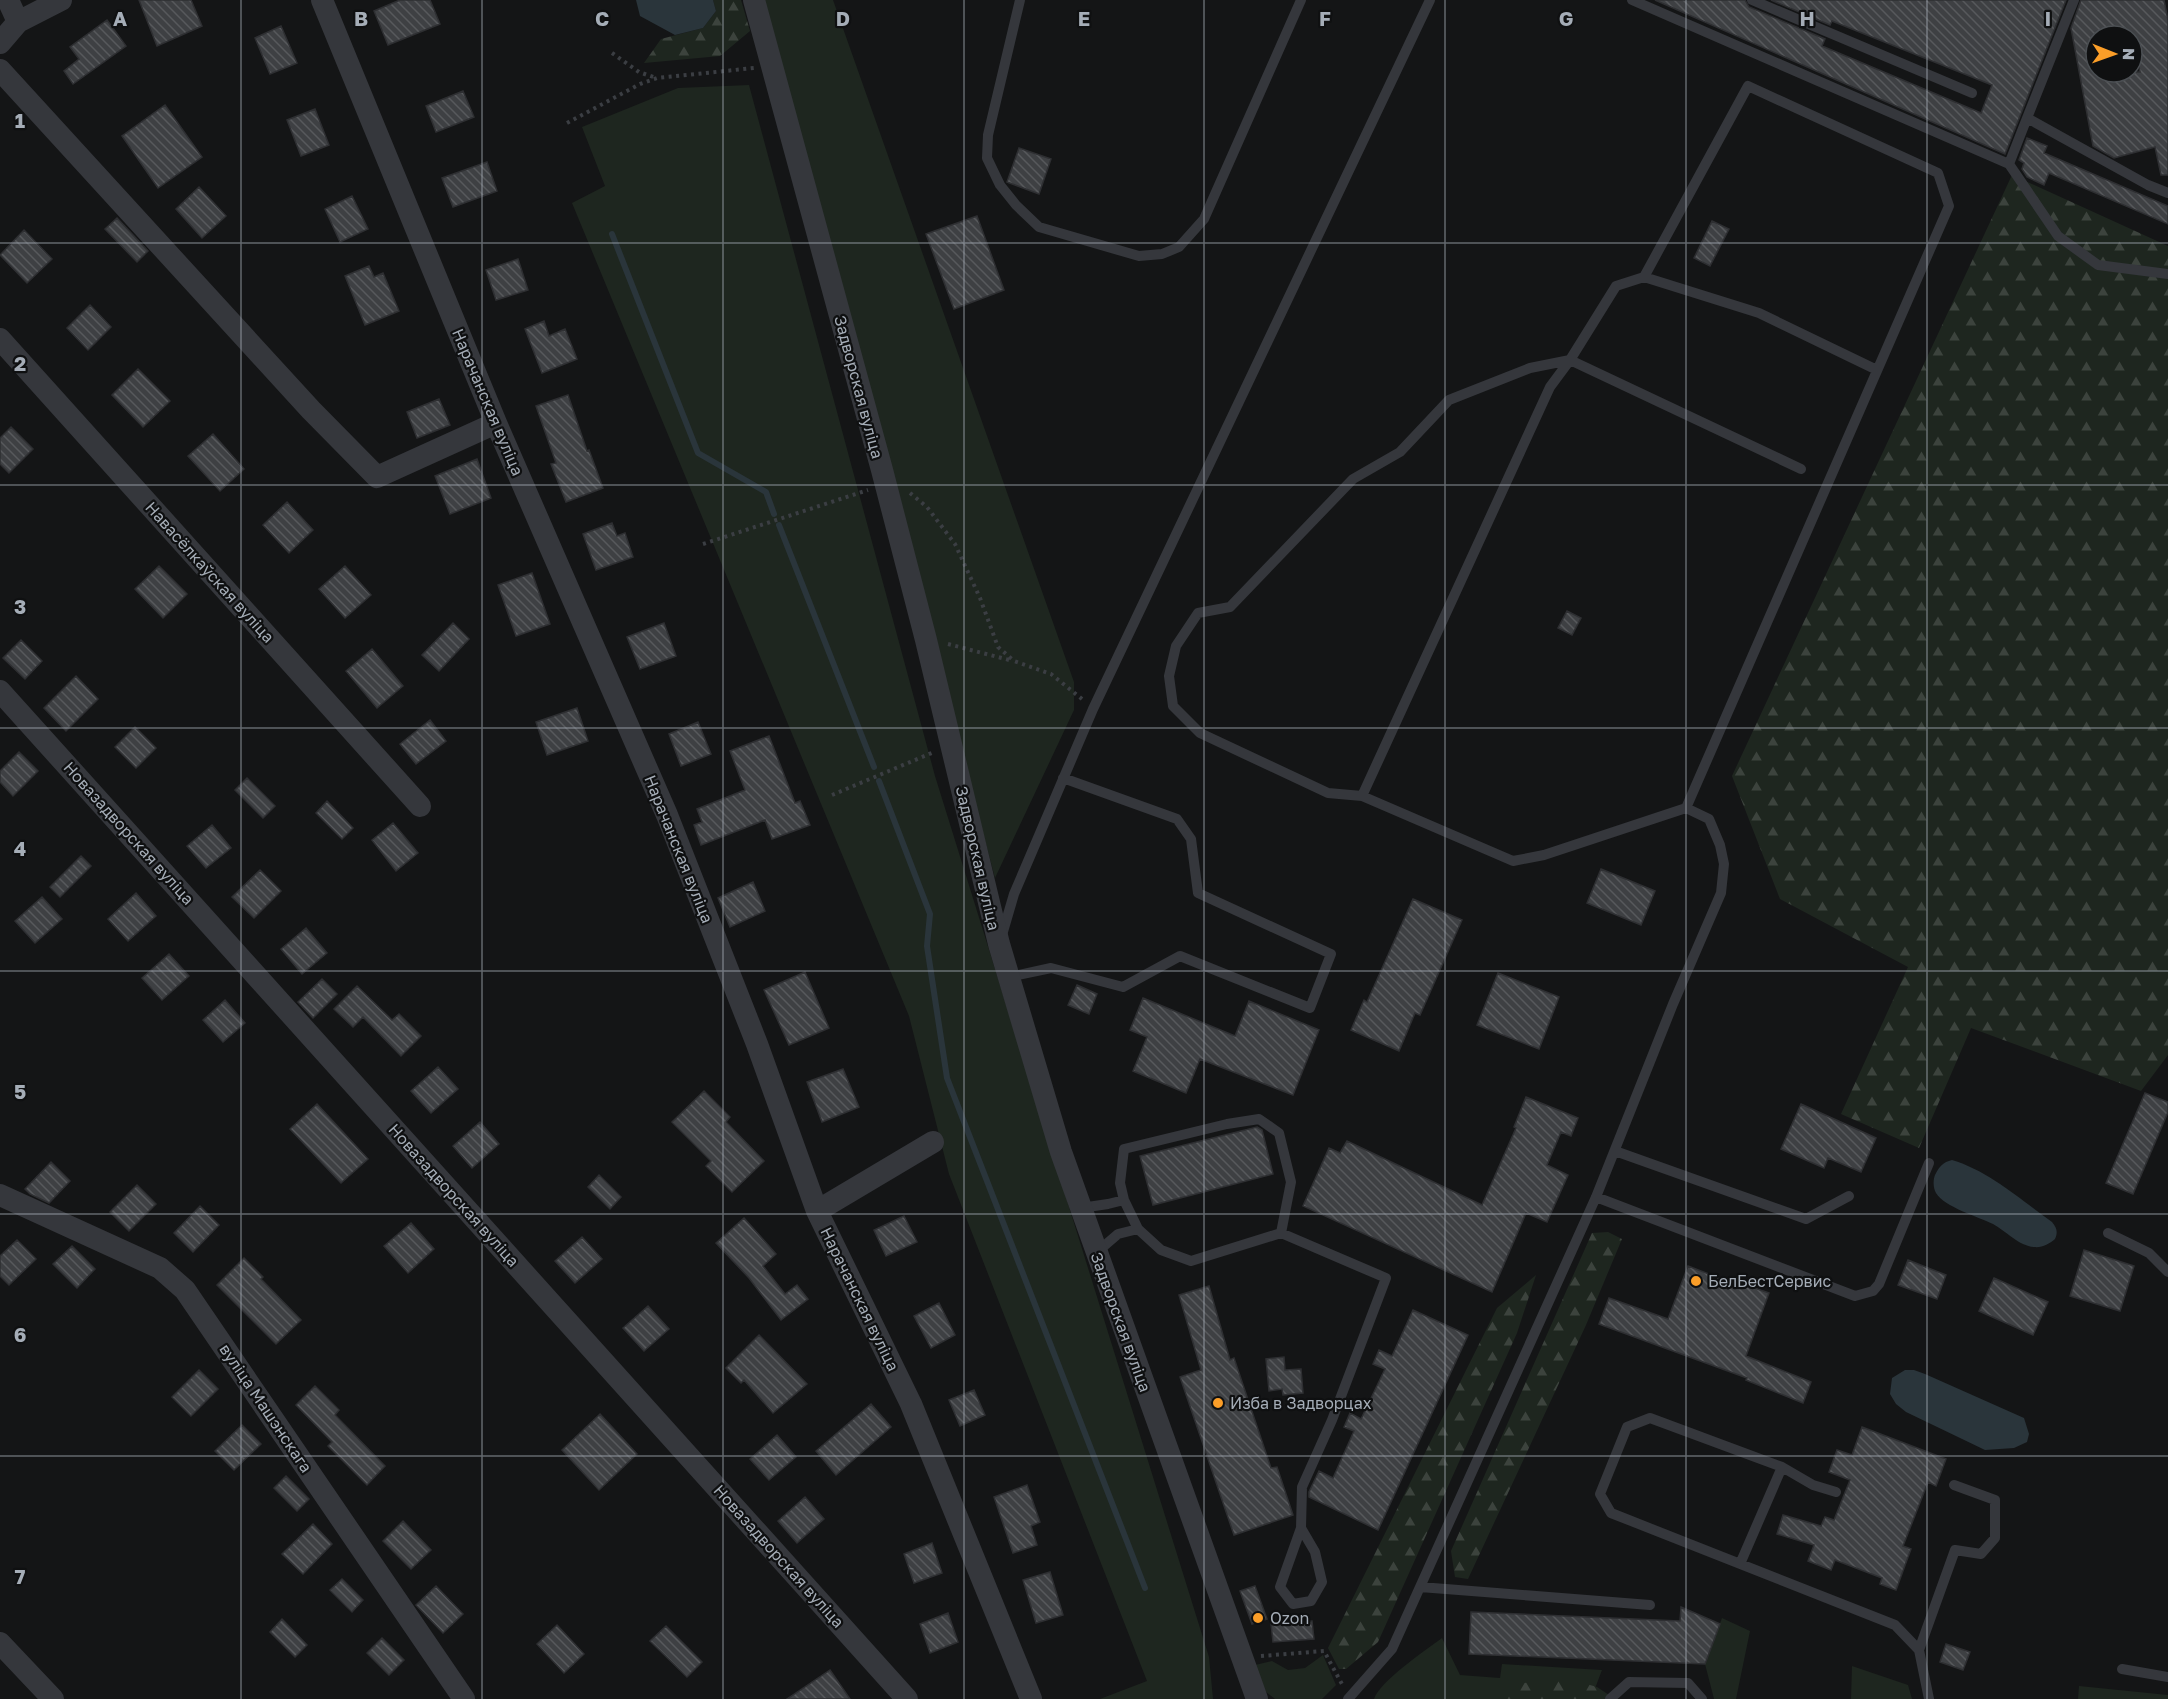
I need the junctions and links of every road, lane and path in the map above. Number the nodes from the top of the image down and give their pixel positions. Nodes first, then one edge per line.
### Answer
1 (8, 0) edge
2 (61, 0) edge
3 (322, 0) edge
4 (754, 0) edge
5 (1020, 0) edge
6 (1301, 0) edge
7 (1430, 0) edge
8 (1632, 0) edge
9 (1752, 0) edge
10 (2074, 0) edge
11 (18, 22) junction
12 (0, 43) edge
13 (612, 53) dead end
14 (773, 66) junction
15 (0, 70) edge
16 (657, 78) junction
17 (1972, 93) dead end
18 (2027, 118) junction
19 (567, 123) dead end
20 (2009, 164) junction
21 (2168, 193) edge
22 (2168, 274) edge
23 (1644, 277) junction
24 (0, 339) edge
25 (1570, 360) junction
26 (1877, 370) junction
27 (496, 423) junction
28 (1801, 469) dead end
29 (886, 484) junction
30 (909, 492) dead end
31 (703, 544) dead end
32 (926, 640) junction
33 (1014, 661) junction
34 (0, 690) edge
35 (1093, 708) junction
36 (951, 745) junction
37 (1063, 778) junction
38 (832, 795) dead end
39 (1362, 796) junction
40 (420, 806) dead end
41 (1686, 808) junction
42 (999, 944) junction
43 (1009, 978) junction
44 (933, 1142) dead end
45 (1615, 1151) junction
46 (1929, 1163) dead end
47 (0, 1195) edge
48 (1849, 1196) dead end
49 (1596, 1197) junction
50 (1124, 1200) junction
51 (1081, 1208) junction
52 (817, 1211) junction
53 (1138, 1229) junction
54 (1281, 1233) junction
55 (2108, 1233) dead end
56 (1096, 1252) junction
57 (2168, 1272) edge
58 (1782, 1467) junction
59 (1954, 1485) dead end
60 (1836, 1492) dead end
61 (1301, 1528) junction
62 (1740, 1564) junction
63 (1420, 1587) junction
64 (1650, 1605) dead end
65 (0, 1642) edge
66 (1918, 1650) junction
67 (1242, 1658) junction
68 (2122, 1669) dead end
69 (2168, 1677) edge
70 (1349, 1698) edge
71 (53, 1699) edge
72 (464, 1699) edge
73 (907, 1699) edge
74 (1031, 1699) edge
75 (1257, 1699) edge
76 (1610, 1699) edge
77 (1702, 1699) edge
78 (1929, 1699) edge

1 - 11 street
2 - 11 street
3 - 27 street, Нарачанская вуліца
4 - 14 street, Задворская вуліца
5 - 6 lane
7 - 35 lane
8 - 20 lane
9 - 17 lane
10 - 18 lane
11 - 12 street
13 - 16 path
14 - 16 path
14 - 29 street, Задворская вуліца
15 - 27 street
16 - 19 path
18 - 20 lane
18 - 21 lane
20 - 22 lane
23 - 25 lane
23 - 26 lane
23 - 26 lane
24 - 40 street, Навасёлкаўская вуліца
25 - 28 lane
25 - 39 lane
25 - 39 lane
26 - 41 lane
27 - 52 street, Нарачанская вуліца
29 - 31 path
29 - 32 street, Задворская вуліца
30 - 33 path
32 - 33 path
32 - 36 street, Задворская вуліца
33 - 35 path
34 - 73 street, Новазадворская вуліца
35 - 37 lane
36 - 38 path
36 - 42 street, Задворская вуліца
37 - 42 lane
37 - 43 lane
39 - 41 lane
41 - 45 lane
42 - 43 street, Задворская вуліца
43 - 51 street, Задворская вуліца
44 - 52 street
45 - 48 lane
45 - 49 lane
46 - 49 lane
47 - 72 street, вуліца Машэнскага
49 - 63 lane
50 - 51 lane
50 - 53 lane
50 - 54 lane
51 - 56 street, Задворская вуліца
52 - 74 street, Нарачанская вуліца
53 - 54 lane
53 - 56 lane
54 - 61 lane
55 - 57 lane
56 - 67 street, Задворская вуліца
58 - 60 lane
58 - 62 lane
58 - 62 lane
59 - 66 lane
61 - 61 lane
62 - 66 lane
63 - 64 lane
63 - 70 lane
65 - 71 street
66 - 78 lane
67 - 70 path
67 - 75 street, Задворская вуліца
68 - 69 lane
76 - 77 lane

